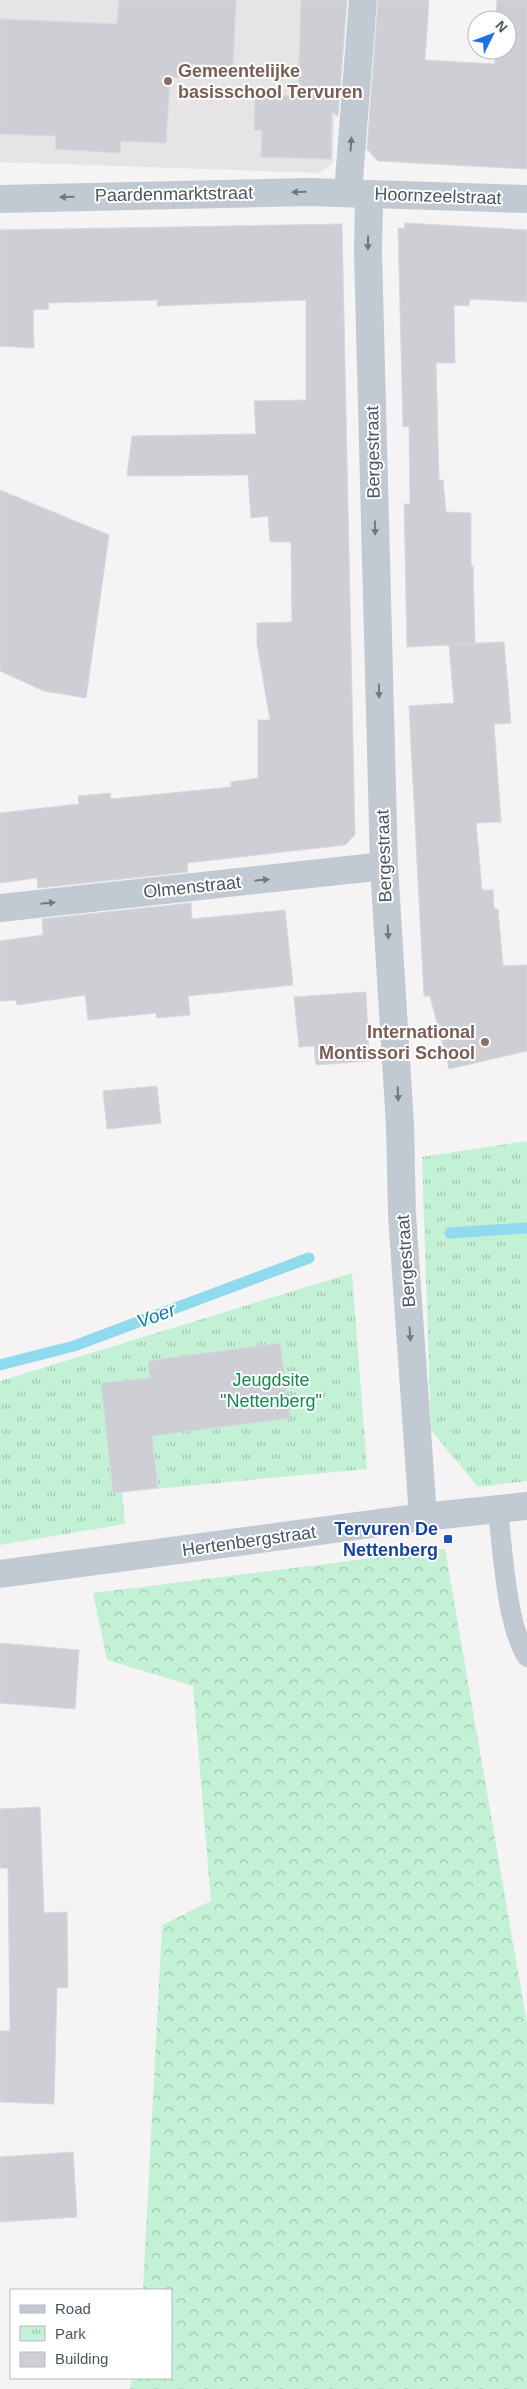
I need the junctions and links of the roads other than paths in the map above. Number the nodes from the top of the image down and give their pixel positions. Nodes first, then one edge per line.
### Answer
1 (363, 0) edge
2 (359, 194) junction
3 (0, 199) edge
4 (527, 199) edge
5 (384, 866) junction
6 (0, 908) edge
7 (527, 1506) edge
8 (498, 1511) junction
9 (423, 1517) junction
10 (0, 1574) edge
11 (525, 1649) edge

2 -> 1 street, Bergestraat
2 -> 3 street, Paardenmarktstraat
2 - 4 street, Hoornzeelstraat
2 -> 5 street, Bergestraat
6 -> 5 street, Olmenstraat
5 -> 9 street, Bergestraat
7 - 8 street, Hertenbergstraat
8 - 9 street, Hertenbergstraat
8 - 11 lane
9 - 10 street, Hertenbergstraat

